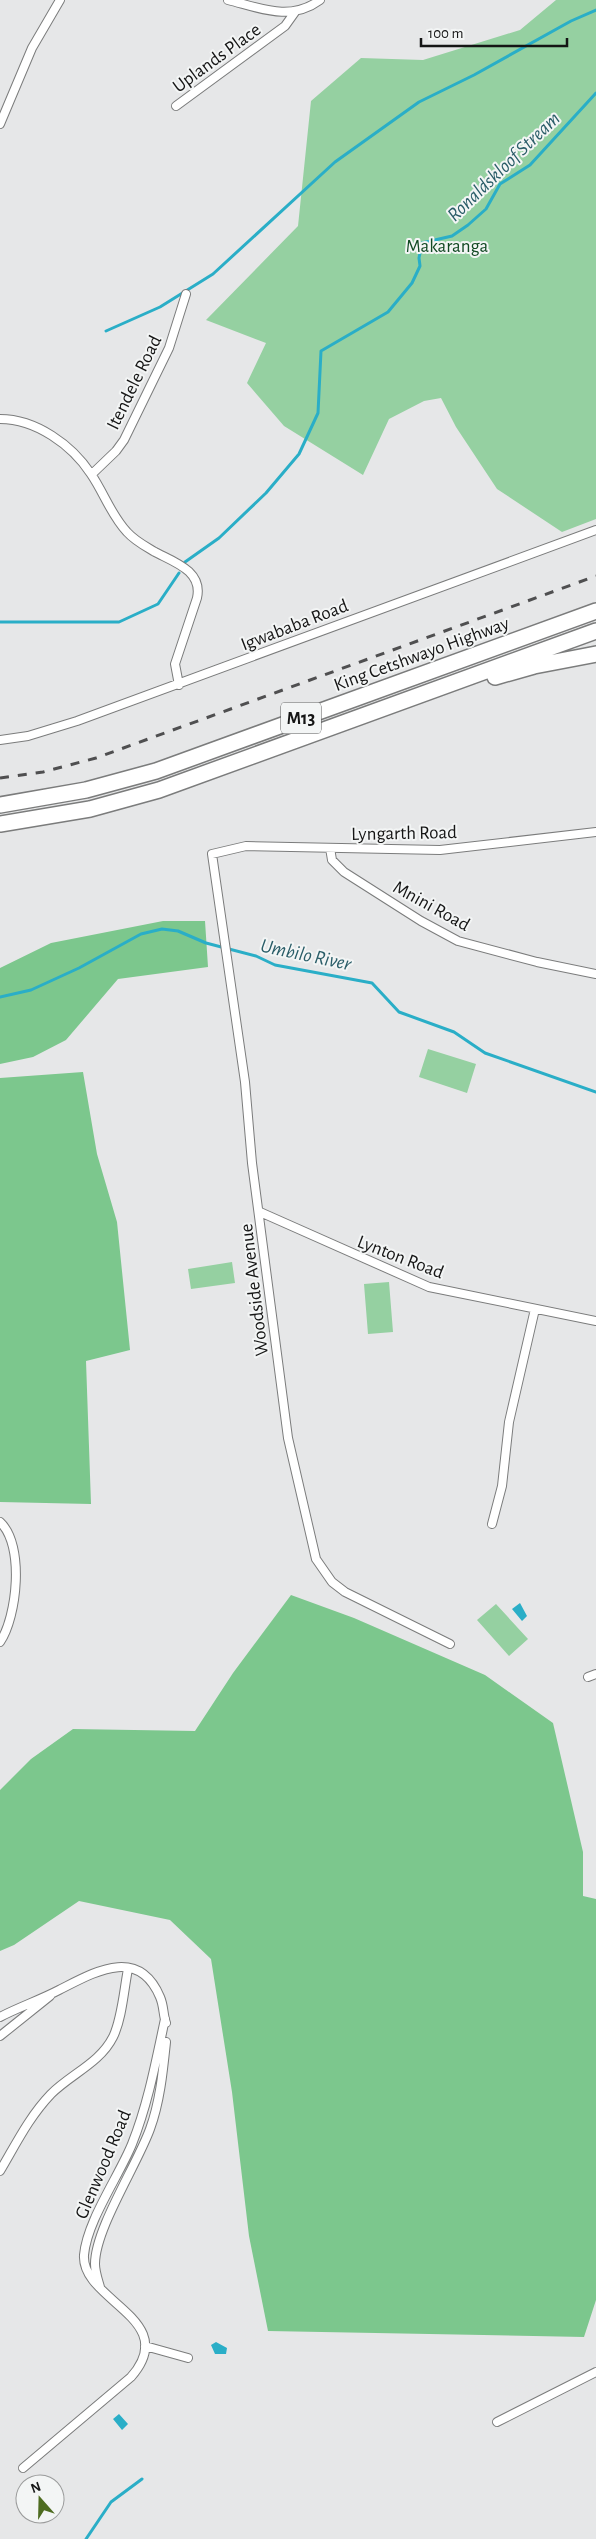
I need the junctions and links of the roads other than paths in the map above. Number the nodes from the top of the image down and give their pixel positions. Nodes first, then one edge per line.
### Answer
1 (60, 0) edge
2 (228, 0) edge
3 (320, 0) edge
4 (295, 12) junction
5 (176, 106) dead end
6 (0, 124) edge
7 (186, 294) dead end
8 (0, 419) edge
9 (92, 474) junction
10 (596, 530) edge
11 (596, 610) edge
12 (596, 631) edge
13 (596, 654) edge
14 (179, 685) junction
15 (359, 718) junction
16 (0, 740) edge
17 (0, 805) edge
18 (0, 824) edge
19 (596, 832) edge
20 (330, 848) junction
21 (212, 854) joint
22 (596, 974) edge
23 (260, 1212) junction
24 (535, 1309) junction
25 (596, 1321) edge
26 (0, 1522) edge
27 (492, 1524) dead end
28 (0, 1642) edge
29 (450, 1644) dead end
30 (596, 1674) edge
31 (588, 1677) dead end
32 (128, 1969) junction
33 (58, 1990) junction
34 (0, 2017) edge
35 (164, 2019) junction
36 (0, 2036) edge
37 (0, 2171) edge
38 (100, 2287) junction
39 (145, 2346) junction
40 (188, 2358) dead end
41 (596, 2372) edge
42 (497, 2422) dead end
43 (24, 2468) dead end

1 - 6 street
2 - 4 street
3 - 4 street
4 - 5 street, Uplands Place
7 - 9 street, Itendele Road
8 - 9 street
9 - 14 street
10 - 14 street, Igwababa Road
11 - 17 highway, King Cetshwayo Highway / M13
12 - 15 highway, King Cetshwayo Highway / M13
13 - 15 highway
14 - 16 street, Igwababa Road
15 - 18 highway, King Cetshwayo Highway / M13
19 - 20 street, Lyngarth Road
20 - 21 street, Lyngarth Road
20 - 22 street, Mnini Road
21 - 23 street, Woodside Avenue
23 - 24 street, Lynton Road
23 - 29 street, Woodside Avenue
24 - 25 street, Lynton Road
24 - 27 street
26 - 28 street
30 - 31 street
32 - 33 street
32 - 35 street, Glenwood Road
32 - 37 street
33 - 34 street
33 - 36 street
35 - 38 street, Glenwood Road
35 - 38 street, Glenwood Road
38 - 39 street, Glenwood Road
39 - 40 street
39 - 43 street
41 - 42 street

